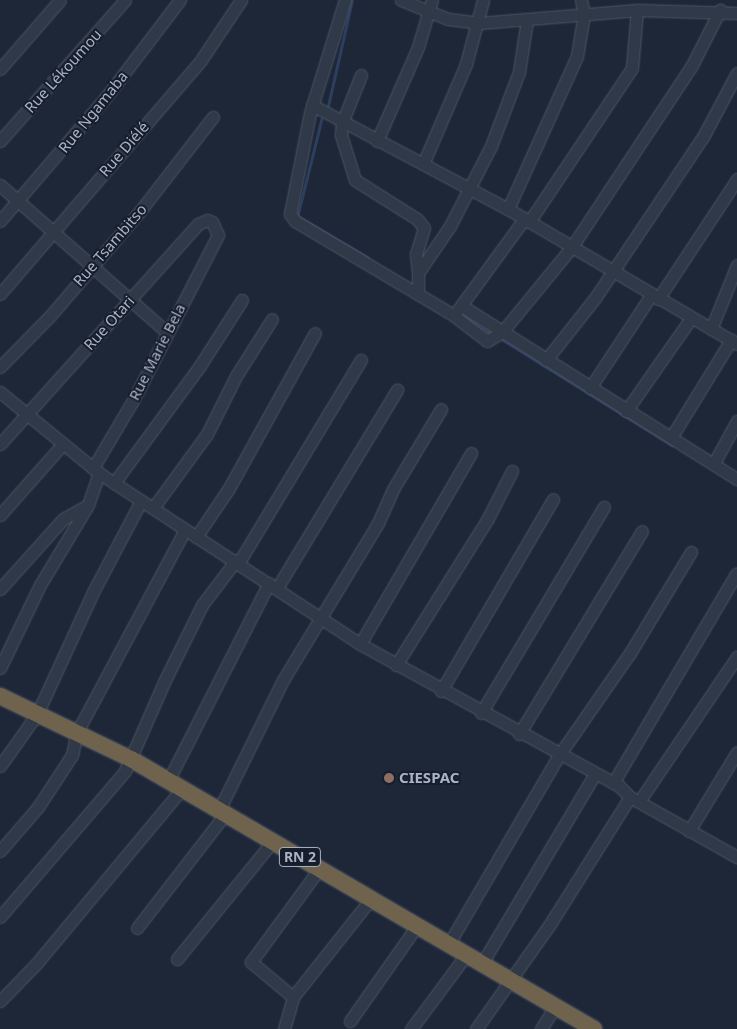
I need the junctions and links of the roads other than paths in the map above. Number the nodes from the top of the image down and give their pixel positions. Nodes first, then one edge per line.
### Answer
1 (60, 0) edge
2 (126, 0) edge
3 (180, 0) edge
4 (241, 0) edge
5 (345, 0) edge
6 (401, 0) edge
7 (432, 0) edge
8 (482, 0) edge
9 (581, 0) edge
10 (694, 5) edge
11 (637, 10) junction
12 (720, 10) junction
13 (428, 13) junction
14 (737, 13) edge
15 (584, 14) junction
16 (527, 20) junction
17 (479, 23) junction
18 (0, 69) edge
19 (737, 73) edge
20 (361, 75) dead end
21 (312, 105) junction
22 (213, 117) dead end
23 (342, 123) junction
24 (0, 141) edge
25 (377, 141) junction
26 (423, 164) junction
27 (737, 179) edge
28 (0, 185) edge
29 (471, 190) junction
30 (18, 201) junction
31 (508, 209) junction
32 (0, 221) edge
33 (526, 221) junction
34 (53, 232) junction
35 (218, 235) joint
36 (571, 248) junction
37 (92, 265) junction
38 (737, 265) edge
39 (418, 272) junction
40 (613, 272) junction
41 (0, 294) edge
42 (418, 294) junction
43 (654, 297) junction
44 (130, 299) junction
45 (242, 300) dead end
46 (462, 306) junction
47 (453, 315) junction
48 (691, 318) junction
49 (272, 319) dead end
50 (711, 329) junction
51 (167, 332) junction
52 (502, 332) junction
53 (315, 333) dead end
54 (734, 342) edge
55 (361, 360) dead end
56 (546, 360) junction
57 (0, 367) edge
58 (590, 388) junction
59 (398, 390) dead end
60 (0, 392) edge
61 (441, 410) dead end
62 (626, 411) junction
63 (26, 416) junction
64 (737, 421) edge
65 (672, 436) junction
66 (0, 444) edge
67 (62, 445) junction
68 (471, 453) dead end
69 (714, 462) junction
70 (96, 471) junction
71 (512, 471) dead end
72 (737, 479) edge
73 (114, 483) junction
74 (554, 499) dead end
75 (142, 501) junction
76 (88, 505) junction
77 (604, 507) dead end
78 (153, 508) junction
79 (0, 515) edge
80 (185, 530) junction
81 (642, 532) dead end
82 (196, 537) junction
83 (690, 552) dead end
84 (237, 561) junction
85 (736, 574) edge
86 (273, 586) junction
87 (0, 589) edge
88 (320, 616) junction
89 (360, 644) junction
90 (737, 657) edge
91 (396, 666) junction
92 (0, 668) edge
93 (440, 691) junction
94 (0, 696) edge
95 (481, 713) junction
96 (37, 714) junction
97 (77, 732) junction
98 (519, 734) junction
99 (737, 752) edge
100 (559, 755) junction
101 (132, 759) junction
102 (0, 766) edge
103 (596, 774) junction
104 (168, 781) junction
105 (612, 783) junction
106 (182, 789) junction
107 (635, 798) junction
108 (222, 812) junction
109 (689, 831) junction
110 (273, 841) junction
111 (0, 851) edge
112 (736, 852) edge
113 (319, 869) junction
114 (370, 900) junction
115 (0, 917) edge
116 (416, 927) junction
117 (137, 928) dead end
118 (448, 945) junction
119 (466, 955) junction
120 (177, 959) dead end
121 (481, 965) junction
122 (508, 981) junction
123 (293, 996) junction
124 (0, 1001) edge
125 (554, 1007) junction
126 (350, 1021) dead end
127 (284, 1029) edge
128 (411, 1029) edge
129 (476, 1029) edge
130 (541, 1029) edge
131 (594, 1029) edge

1 - 18 street
2 - 24 street, Rue Lékoumou
3 - 30 street, Rue Ngamaba
4 - 34 street, Rue Diélé
5 - 21 street
6 - 13 street
7 - 13 street
8 - 17 street
9 - 15 street
10 - 11 street
10 - 12 street
11 - 15 street
11 - 33 street
12 - 14 street
12 - 36 street
13 - 17 street
13 - 25 street
15 - 16 street
15 - 31 street
16 - 17 street
16 - 29 street
17 - 26 street
19 - 40 street
20 - 23 street
21 - 23 street
21 - 42 street
22 - 37 street, Rue Tsambitso
23 - 25 street
23 - 39 street
25 - 26 street
26 - 29 street
27 - 43 street
28 - 30 street
29 - 31 street
29 - 39 street
30 - 32 street, Rue Ngamaba
30 - 34 street
31 - 33 street
33 - 36 street
33 - 46 street
34 - 37 street
34 - 41 street, Rue Diélé
35 - 44 street, Rue Otari
35 - 51 street, Rue Marie Bela
36 - 40 street
36 - 52 street
37 - 44 street
37 - 57 street, Rue Tsambitso
38 - 50 street
39 - 42 street
40 - 43 street
40 - 56 street
42 - 47 street
43 - 48 street
43 - 58 street
44 - 51 street
44 - 63 street, Rue Otari
45 - 73 street
46 - 47 street
46 - 52 street
47 - 52 street
48 - 50 street
48 - 62 street
49 - 78 street
50 - 54 street
51 - 70 street, Rue Marie Bela
52 - 56 street
53 - 82 street
54 - 65 street
55 - 84 street
56 - 58 street
58 - 62 street
59 - 86 street
60 - 63 street
61 - 88 street
62 - 65 street
63 - 66 street, Rue Otari
63 - 67 street
64 - 69 street
65 - 69 street
67 - 70 street
67 - 79 street
68 - 89 street
69 - 72 street
70 - 73 street
70 - 76 street, Rue Marie Bela
71 - 91 street
73 - 75 street
74 - 93 street
75 - 78 street
75 - 96 street
76 - 87 street
76 - 92 street, Rue Marie Bela
77 - 95 street
78 - 80 street
80 - 82 street
80 - 97 street
81 - 98 street
82 - 84 street
83 - 100 street
84 - 86 street
84 - 101 street
85 - 105 street
86 - 88 street
86 - 104 street
88 - 89 street
88 - 108 street
89 - 91 street
90 - 107 street
91 - 93 street
93 - 95 street
94 - 96 highway, RN 2
95 - 98 street
96 - 97 highway, RN 2
96 - 102 street
97 - 101 highway, RN 2
97 - 111 street
98 - 100 street
99 - 109 street
100 - 103 street
100 - 118 street
101 - 104 highway, RN 2
101 - 115 street
103 - 105 street
103 - 121 street
104 - 106 highway, RN 2
105 - 107 street
106 - 108 highway, RN 2
106 - 124 street
107 - 109 street
107 - 122 street
108 - 110 highway, RN 2
108 - 117 street
109 - 112 street
110 - 113 highway, RN 2
110 - 120 street
113 - 114 highway, RN 2
113 - 123 street
114 - 116 highway, RN 2
114 - 123 street
116 - 118 highway, RN 2
116 - 126 street
118 - 119 highway, RN 2
119 - 121 highway, RN 2
119 - 128 street
121 - 122 highway, RN 2
122 - 125 highway, RN 2
122 - 129 street
123 - 127 street
125 - 130 street
125 - 131 highway, RN 2

